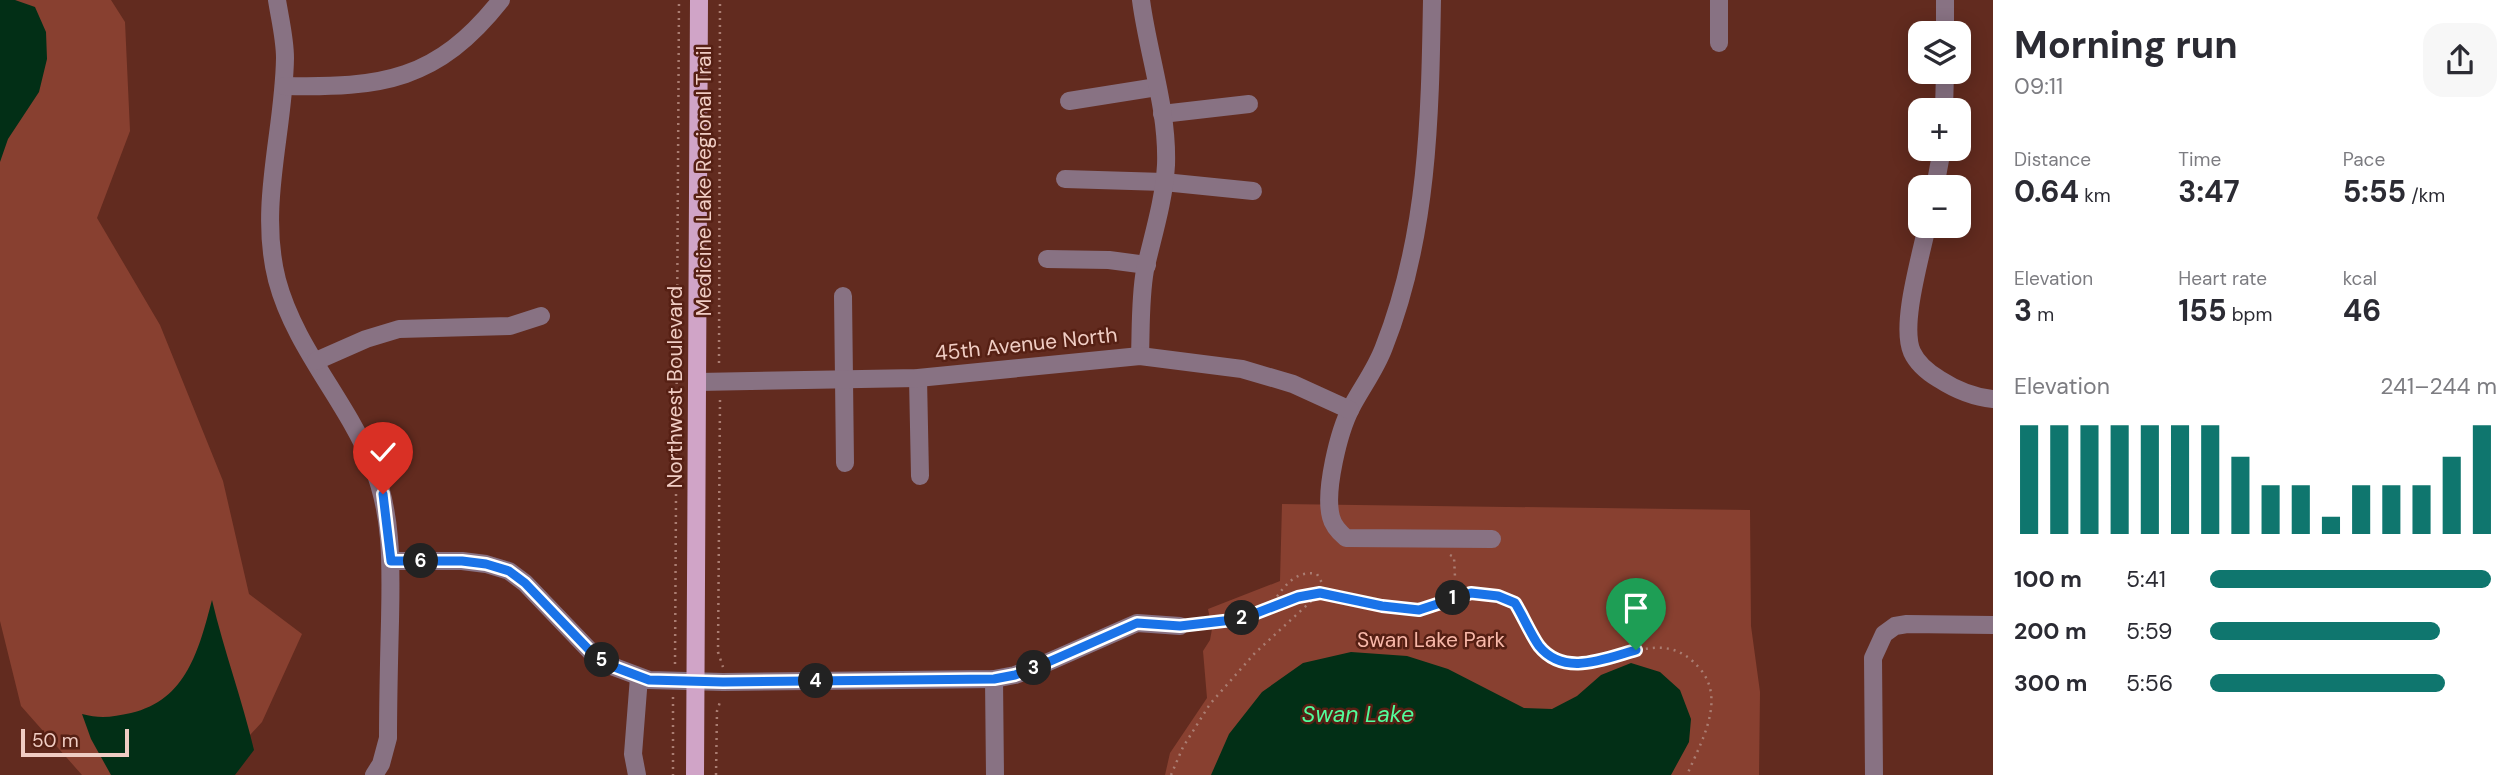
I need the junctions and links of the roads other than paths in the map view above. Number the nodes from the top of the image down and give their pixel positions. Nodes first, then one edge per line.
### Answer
1 (277, 0) edge
2 (501, 0) edge
3 (699, 0) edge
4 (1140, 0) edge
5 (1432, 0) edge
6 (1719, 0) edge
7 (1945, 0) edge
8 (1945, 21) edge
9 (1718, 43) dead end
10 (284, 86) junction
11 (1157, 87) junction
12 (1069, 101) dead end
13 (1249, 104) dead end
14 (1162, 114) junction
15 (1065, 179) dead end
16 (1164, 182) junction
17 (1253, 191) dead end
18 (1925, 238) edge
19 (1047, 259) dead end
20 (1147, 265) junction
21 (843, 296) dead end
22 (541, 316) dead end
23 (1140, 356) junction
24 (316, 361) junction
25 (918, 378) junction
26 (844, 380) junction
27 (698, 382) junction
28 (1993, 399) edge
29 (1350, 410) junction
30 (845, 463) dead end
31 (920, 476) dead end
32 (1492, 539) dead end
33 (391, 561) junction
34 (1993, 625) edge
35 (1180, 626) road end
36 (639, 677) junction
37 (994, 679) junction
38 (696, 682) junction
39 (374, 775) edge
40 (637, 775) edge
41 (695, 775) edge
42 (995, 775) edge
43 (1874, 775) edge

1 - 10 street
2 - 10 street
3 - 27 main road, Northwest Boulevard
4 - 11 street
5 - 29 street
6 - 9 street
7 - 8 street
10 - 24 street
11 - 12 street
11 - 14 street
13 - 14 street
14 - 16 street
15 - 16 street
16 - 17 street
16 - 20 street
18 - 28 street
19 - 20 street
20 - 23 street
21 - 26 street
22 - 24 street
23 - 25 street, 45th Avenue North
23 - 29 street, 45th Avenue North
24 - 33 street
25 - 26 street, 45th Avenue North
25 - 31 street
26 - 27 street, 45th Avenue North
26 - 30 street
27 - 38 main road, Northwest Boulevard
29 - 32 street
33 - 36 street
33 - 39 street
34 - 43 street
35 - 37 street
36 - 38 street
36 - 40 street
37 - 38 street
37 - 42 street
38 - 41 main road, Northwest Boulevard

